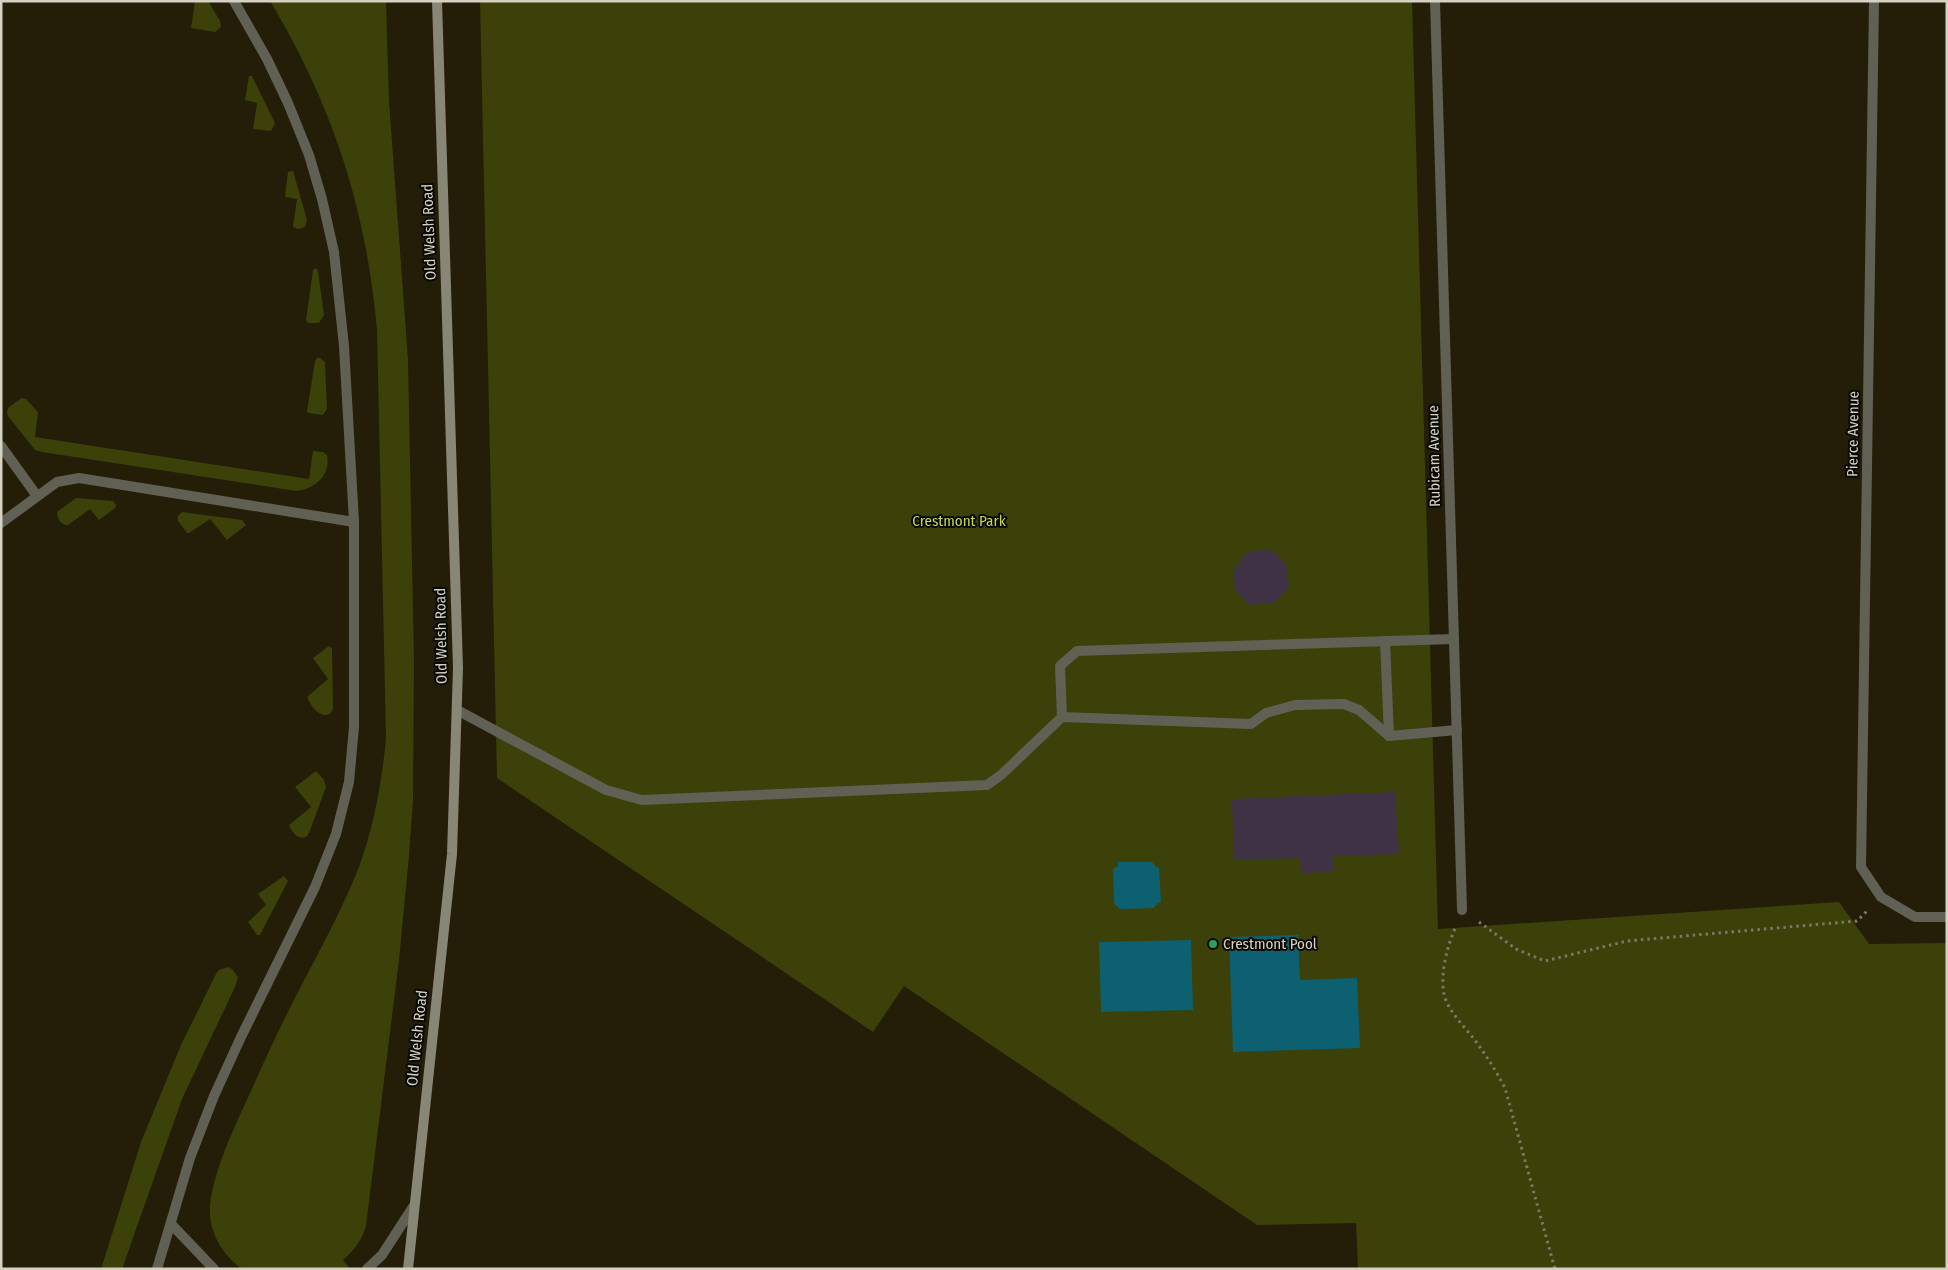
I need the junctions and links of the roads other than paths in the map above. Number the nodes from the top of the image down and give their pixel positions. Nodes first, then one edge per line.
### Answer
1 (234, 1) edge
2 (437, 1) edge
3 (1435, 1) edge
4 (1874, 1) edge
5 (1, 446) edge
6 (37, 496) junction
7 (354, 522) junction
8 (1, 523) edge
9 (1454, 639) junction
10 (1385, 640) junction
11 (457, 710) junction
12 (1062, 717) junction
13 (1457, 730) junction
14 (1389, 736) junction
15 (1462, 910) road end
16 (1947, 917) edge
17 (413, 1208) junction
18 (172, 1225) junction
19 (158, 1269) edge
20 (214, 1269) edge
21 (367, 1269) edge
22 (408, 1269) edge

1 - 7 street
2 - 11 street, Old Welsh Road
3 - 9 street, Rubicam Avenue
4 - 16 street, Pierce Avenue
5 - 6 street
6 - 7 street
6 - 8 street
7 - 18 street
9 - 10 street
9 - 13 street, Rubicam Avenue
10 - 12 street
10 - 14 street
11 - 12 street
11 - 17 street, Old Welsh Road
12 - 14 street
13 - 14 street
13 - 15 street, Rubicam Avenue
17 - 21 street
17 - 22 street, Old Welsh Road
18 - 19 street
18 - 20 street

